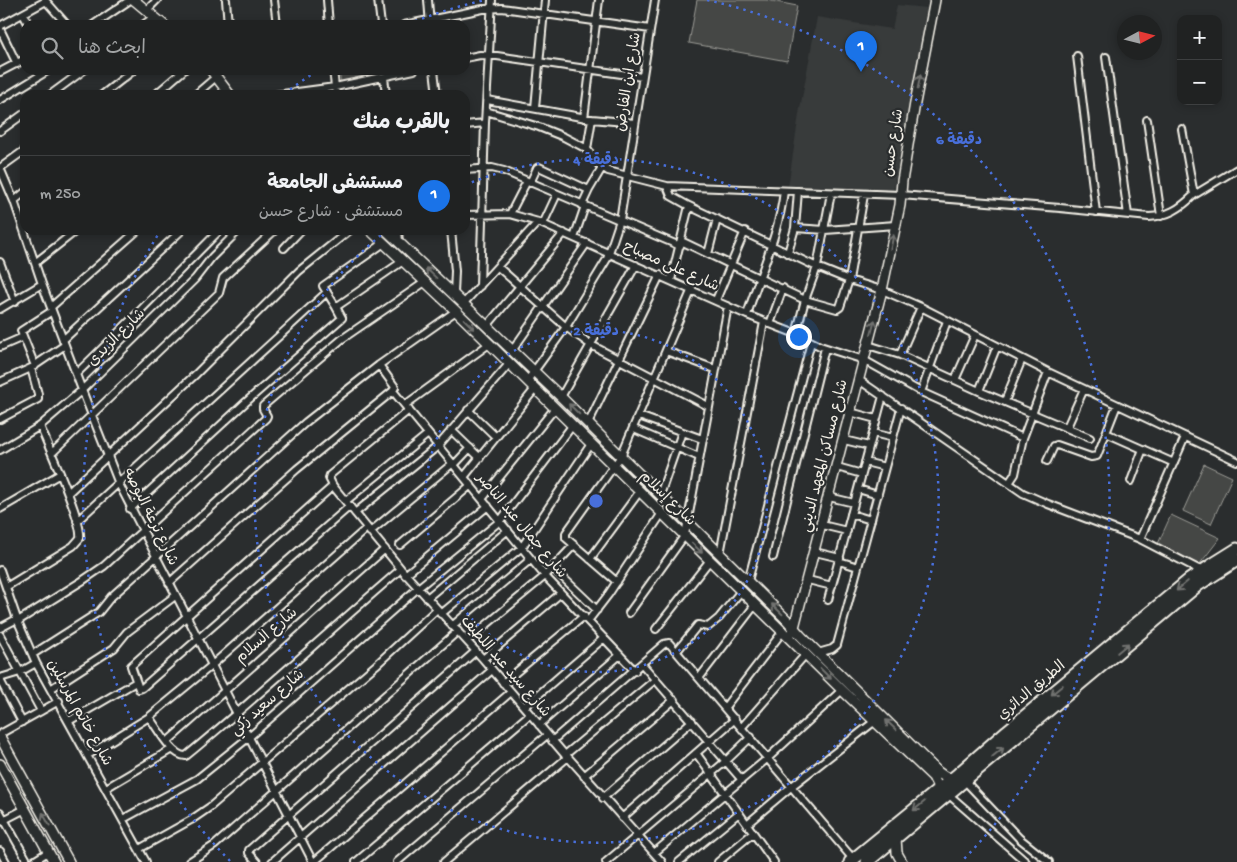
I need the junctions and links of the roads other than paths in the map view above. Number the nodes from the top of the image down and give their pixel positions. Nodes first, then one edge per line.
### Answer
1 (46, 0) edge
2 (130, 0) edge
3 (134, 0) edge
4 (157, 0) edge
5 (226, 0) edge
6 (274, 0) edge
7 (327, 0) edge
8 (378, 0) edge
9 (428, 0) edge
10 (492, 0) edge
11 (545, 0) edge
12 (599, 0) edge
13 (655, 0) edge
14 (935, 0) edge
15 (492, 8) junction
16 (146, 11) junction
17 (23, 14) junction
18 (544, 14) junction
19 (154, 17) junction
20 (26, 20) edge
21 (63, 20) edge
22 (100, 20) edge
23 (150, 20) edge
24 (158, 20) edge
25 (228, 20) edge
26 (276, 20) edge
27 (329, 20) edge
28 (380, 20) edge
29 (429, 20) edge
30 (438, 20) edge
31 (596, 22) junction
32 (0, 27) edge
33 (650, 30) junction
34 (489, 55) junction
35 (1077, 56) dead end
36 (470, 57) edge
37 (1106, 57) dead end
38 (20, 62) edge
39 (540, 63) junction
40 (17, 64) junction
41 (590, 71) junction
42 (0, 72) edge
43 (41, 75) edge
44 (77, 75) edge
45 (128, 75) edge
46 (178, 75) edge
47 (212, 75) edge
48 (214, 75) edge
49 (334, 75) edge
50 (393, 75) edge
51 (435, 75) edge
52 (384, 77) junction
53 (642, 77) junction
54 (335, 88) junction
55 (57, 90) edge
56 (108, 90) edge
57 (161, 90) edge
58 (199, 90) edge
59 (226, 90) edge
60 (321, 90) edge
61 (385, 90) edge
62 (436, 90) edge
63 (0, 100) edge
64 (487, 100) junction
65 (535, 108) junction
66 (486, 111) junction
67 (20, 117) edge
68 (584, 118) junction
69 (592, 119) junction
70 (1147, 120) dead end
71 (485, 123) junction
72 (635, 123) junction
73 (470, 124) edge
74 (1182, 129) dead end
75 (0, 132) edge
76 (587, 150) junction
77 (20, 154) edge
78 (0, 168) edge
79 (484, 168) junction
80 (602, 168) junction
81 (470, 169) edge
82 (1237, 169) edge
83 (626, 177) junction
84 (529, 182) junction
85 (667, 186) junction
86 (589, 190) junction
87 (784, 191) junction
88 (798, 191) junction
89 (831, 193) junction
90 (556, 194) junction
91 (864, 195) junction
92 (901, 195) junction
93 (20, 196) edge
94 (1194, 196) junction
95 (14, 200) junction
96 (584, 205) junction
97 (689, 206) junction
98 (1096, 212) junction
99 (483, 214) junction
100 (510, 214) junction
101 (470, 215) edge
102 (1128, 215) junction
103 (1161, 216) junction
104 (20, 217) edge
105 (717, 219) junction
106 (620, 220) junction
107 (540, 223) junction
108 (896, 225) junction
109 (795, 228) junction
110 (858, 228) junction
111 (825, 230) junction
112 (745, 231) junction
113 (564, 233) junction
114 (26, 235) edge
115 (71, 235) edge
116 (132, 235) edge
117 (177, 235) edge
118 (215, 235) edge
119 (234, 235) edge
120 (270, 235) edge
121 (297, 235) edge
122 (344, 235) edge
123 (375, 235) edge
124 (391, 235) edge
125 (398, 235) edge
126 (451, 235) edge
127 (574, 238) junction
128 (399, 242) junction
129 (384, 243) junction
130 (588, 243) junction
131 (680, 244) junction
132 (772, 244) junction
133 (284, 248) dead end
134 (610, 253) junction
135 (788, 253) junction
136 (708, 254) junction
137 (403, 261) junction
138 (35, 263) junction
139 (731, 264) junction
140 (1, 265) edge
141 (636, 265) junction
142 (817, 266) junction
143 (498, 267) junction
144 (660, 275) junction
145 (759, 277) junction
146 (671, 280) junction
147 (849, 280) junction
148 (425, 282) junction
149 (42, 284) junction
150 (480, 286) junction
151 (519, 286) junction
152 (782, 288) junction
153 (692, 289) junction
154 (882, 290) junction
155 (326, 292) junction
156 (454, 294) junction
157 (716, 300) junction
158 (805, 300) junction
159 (14, 302) junction
160 (464, 303) junction
161 (728, 306) junction
162 (336, 307) junction
163 (921, 307) junction
164 (544, 308) junction
165 (51, 309) junction
166 (0, 310) edge
167 (456, 311) junction
168 (747, 315) junction
169 (947, 321) junction
170 (767, 323) junction
171 (486, 326) junction
172 (566, 327) junction
173 (796, 334) junction
174 (975, 335) junction
175 (23, 337) junction
176 (810, 342) junction
177 (64, 343) junction
178 (489, 344) junction
179 (868, 344) junction
180 (591, 345) junction
181 (998, 346) junction
182 (0, 347) edge
183 (825, 348) junction
184 (512, 351) junction
185 (666, 351) junction
186 (900, 355) junction
187 (620, 359) junction
188 (1022, 359) junction
189 (864, 360) junction
190 (509, 364) junction
191 (379, 365) junction
192 (33, 367) junction
193 (929, 368) junction
194 (715, 369) junction
195 (535, 372) junction
196 (1048, 372) junction
197 (76, 374) junction
198 (656, 378) junction
199 (859, 380) junction
200 (956, 380) junction
201 (527, 381) junction
202 (0, 382) edge
203 (535, 389) junction
204 (1084, 389) junction
205 (82, 390) junction
206 (393, 391) junction
207 (979, 391) junction
208 (920, 392) junction
209 (883, 396) junction
210 (561, 397) junction
211 (1005, 401) junction
212 (1117, 404) junction
213 (708, 406) junction
214 (407, 408) junction
215 (555, 408) junction
216 (901, 408) junction
217 (468, 410) junction
218 (850, 412) junction
219 (1032, 412) junction
220 (92, 416) junction
221 (640, 416) junction
222 (0, 419) edge
223 (876, 419) junction
224 (588, 424) junction
225 (40, 426) junction
226 (572, 426) junction
227 (1067, 427) junction
228 (634, 429) junction
229 (451, 430) junction
230 (682, 432) junction
231 (873, 433) junction
232 (1106, 433) junction
233 (428, 434) junction
234 (496, 437) junction
235 (1185, 437) junction
236 (893, 438) junction
237 (1023, 438) junction
238 (1090, 438) dead end
239 (702, 439) junction
240 (844, 440) junction
241 (592, 444) junction
242 (438, 446) junction
243 (869, 446) junction
244 (470, 448) junction
245 (676, 448) junction
246 (1143, 449) junction
247 (0, 450) edge
248 (52, 454) junction
249 (621, 456) junction
250 (108, 457) junction
251 (699, 457) junction
252 (480, 458) junction
253 (1048, 461) dead end
254 (865, 462) junction
255 (1237, 462) edge
256 (1174, 463) junction
257 (454, 464) junction
258 (615, 467) junction
259 (837, 467) junction
260 (885, 467) junction
261 (60, 474) junction
262 (862, 474) junction
263 (464, 477) junction
264 (1130, 481) dead end
265 (1009, 483) junction
266 (119, 484) junction
267 (471, 485) junction
268 (333, 486) junction
269 (858, 489) junction
270 (640, 491) junction
271 (68, 493) junction
272 (660, 495) junction
273 (878, 495) junction
274 (829, 497) junction
275 (482, 499) junction
276 (854, 503) junction
277 (348, 504) junction
278 (488, 506) junction
279 (130, 508) junction
280 (0, 509) edge
281 (355, 513) junction
282 (662, 513) junction
283 (851, 514) junction
284 (871, 520) junction
285 (77, 521) junction
286 (500, 521) junction
287 (687, 521) junction
288 (822, 525) junction
289 (369, 530) junction
290 (508, 530) junction
291 (142, 532) junction
292 (847, 532) junction
293 (685, 535) junction
294 (1140, 539) junction
295 (400, 544) dead end
296 (574, 545) junction
297 (522, 547) junction
298 (385, 549) junction
299 (1237, 550) edge
300 (815, 552) junction
301 (720, 554) junction
302 (773, 557) dead end
303 (156, 558) junction
304 (531, 559) junction
305 (590, 559) junction
306 (710, 560) junction
307 (839, 560) junction
308 (858, 567) junction
309 (553, 568) junction
310 (0, 570) edge
311 (1202, 571) junction
312 (403, 572) junction
313 (545, 576) junction
314 (808, 580) junction
315 (748, 581) junction
316 (617, 582) junction
317 (169, 583) junction
318 (832, 586) junction
319 (6, 587) junction
320 (418, 588) junction
321 (741, 591) junction
322 (562, 593) junction
323 (176, 596) junction
324 (427, 598) junction
325 (828, 600) dead end
326 (755, 604) junction
327 (597, 610) junction
328 (439, 612) junction
329 (629, 613) dead end
330 (187, 618) junction
331 (586, 619) junction
332 (18, 620) junction
333 (452, 626) junction
334 (0, 628) edge
335 (794, 628) junction
336 (656, 629) dead end
337 (458, 631) junction
338 (783, 631) junction
339 (0, 634) edge
340 (604, 638) junction
341 (791, 639) junction
342 (198, 640) junction
343 (467, 641) junction
344 (476, 651) junction
345 (677, 651) junction
346 (818, 653) junction
347 (33, 654) junction
348 (806, 654) junction
349 (620, 655) junction
350 (483, 659) junction
351 (36, 663) junction
352 (642, 664) junction
353 (211, 666) junction
354 (492, 670) junction
355 (635, 671) junction
356 (20, 672) junction
357 (700, 677) junction
358 (0, 679) edge
359 (656, 679) junction
360 (136, 682) junction
361 (503, 683) junction
362 (52, 688) junction
363 (224, 690) junction
364 (842, 690) junction
365 (511, 692) junction
366 (674, 700) junction
367 (59, 701) junction
368 (524, 707) junction
369 (725, 707) junction
370 (41, 711) junction
371 (530, 714) junction
372 (236, 715) junction
373 (149, 717) junction
374 (735, 718) junction
375 (69, 721) junction
376 (692, 721) junction
377 (1029, 721) junction
378 (22, 722) junction
379 (875, 722) junction
380 (539, 725) junction
381 (742, 727) junction
382 (0, 736) edge
383 (751, 737) junction
384 (248, 738) junction
385 (550, 738) junction
386 (709, 741) junction
387 (167, 742) junction
388 (172, 749) junction
389 (696, 753) junction
390 (88, 755) junction
391 (566, 756) junction
392 (768, 758) junction
393 (726, 761) junction
394 (261, 763) junction
395 (0, 764) edge
396 (932, 771) junction
397 (711, 774) junction
398 (584, 776) junction
399 (959, 779) junction
400 (742, 780) junction
401 (792, 786) junction
402 (106, 788) junction
403 (276, 791) junction
404 (936, 792) junction
405 (726, 794) junction
406 (948, 794) junction
407 (604, 798) junction
408 (25, 809) junction
409 (0, 812) edge
410 (739, 813) junction
411 (289, 816) junction
412 (622, 818) junction
413 (122, 819) junction
414 (2, 821) edge
415 (747, 824) junction
416 (54, 834) junction
417 (753, 834) junction
418 (638, 836) junction
419 (300, 838) junction
420 (896, 838) junction
421 (42, 842) junction
422 (62, 849) junction
423 (139, 850) junction
424 (0, 851) edge
425 (878, 852) junction
426 (654, 854) junction
427 (51, 857) edge
428 (772, 859) edge
429 (853, 861) edge
430 (6, 862) edge
431 (28, 862) edge
432 (32, 862) edge
433 (69, 862) edge
434 (146, 862) edge
435 (189, 862) edge
436 (257, 862) edge
437 (272, 862) edge
438 (313, 862) edge
439 (356, 862) edge
440 (397, 862) edge
441 (444, 862) edge
442 (606, 862) edge
443 (662, 862) edge
444 (679, 862) edge
445 (718, 862) edge
446 (764, 862) edge
447 (867, 862) edge
448 (898, 862) edge
449 (902, 862) edge
450 (1026, 862) edge
451 (1049, 862) edge

1 - 17 street
1 - 21 street
2 - 22 street
3 - 16 street
4 - 16 street
5 - 25 street
6 - 26 street
7 - 27 street
8 - 28 street
9 - 29 street
10 - 15 street
11 - 18 street
12 - 31 street
13 - 33 street, شارع ابن الفارض
92 -> 14 street, شارع حسن
15 - 18 street
15 - 30 street
15 - 34 street
16 - 19 street
17 - 20 street
17 - 32 street
18 - 31 street
18 - 39 street
19 - 23 street
19 - 24 street
31 - 33 street
31 - 41 street
32 - 40 street
33 - 53 street, شارع ابن الفارض
34 - 36 street
34 - 39 street
34 - 64 street
35 - 98 street
37 - 102 street
38 - 40 street
39 - 41 street
39 - 65 street
40 - 42 street
41 - 53 street
41 - 68 street
43 - 63 street
44 - 55 street
45 - 56 street
46 - 57 street
47 - 58 street
48 - 59 street
49 - 54 street
50 - 52 street
51 - 62 street
52 - 54 street
52 - 61 street
53 - 72 street, شارع ابن الفارض
54 - 60 street
64 - 65 street
64 - 66 street
65 - 68 street
66 - 71 street
66 - 76 street
67 - 75 street
68 - 69 street
69 - 72 street
69 - 76 street
70 - 103 street
71 - 73 street
71 - 79 street
72 - 83 street, شارع ابن الفارض
74 - 94 street
76 - 80 street
77 - 78 street
78 - 95 street, شارع ترعة البوصه
79 - 81 street
79 - 84 street
79 - 99 street
80 - 83 street
80 - 86 street
82 - 94 street
83 - 85 street
83 - 106 street, شارع ابن الفارض
84 - 86 street
84 - 90 street
84 - 100 street
85 - 87 street
85 - 97 street
86 - 96 street
87 - 88 street
87 - 132 street
88 - 89 street
88 - 109 street
89 - 91 street
89 - 111 street
90 - 96 street
90 - 107 street
91 - 92 street
91 - 110 street
92 - 98 street
92 - 108 street, شارع حسن
93 - 95 street
94 - 103 street
95 - 104 street, شارع ترعة البوصه
96 - 106 street
96 - 127 street
97 - 105 street
97 - 131 street
98 - 102 street
99 - 100 street, شارع على مصباح
99 - 101 street, شارع على مصباح
99 - 150 street
100 - 107 street, شارع على مصباح
102 - 103 street
105 - 112 street
105 - 136 street
106 - 131 street
106 - 134 street, شارع ابن الفارض
107 - 113 street, شارع على مصباح
107 - 143 street
108 - 110 street
154 -> 108 street, شارع حسن
109 - 111 street
109 - 135 street
110 - 111 street
110 - 147 street
111 - 142 street
112 - 132 street
112 - 139 street
113 - 127 street, شارع على مصباح
113 - 151 street
114 - 138 street, شارع ترعة البوصه
115 - 138 street
116 - 165 street
117 - 177 street
118 - 197 street
119 - 205 street, شارع الزيدى
120 - 220 street
121 - 133 street
122 - 250 street
123 - 129 street, شارع إسلام
124 - 128 street, شارع إسلام
125 - 128 street
126 - 156 street
127 - 130 street, شارع على مصباح
156 -> 128 street, شارع إسلام
129 - 137 street, شارع إسلام
129 - 155 street
130 - 134 street, شارع على مصباح
130 - 164 street
131 - 136 street
131 - 146 street
132 - 135 street
132 - 145 street
134 - 141 street, شارع على مصباح
134 - 172 street, شارع ابن الفارض
135 - 142 street
136 - 139 street
137 - 148 street, شارع إسلام
137 - 162 street
138 - 149 street, شارع ترعة البوصه
139 - 145 street
139 - 157 street
140 - 159 street
141 - 144 street, شارع على مصباح
141 - 180 street
142 - 147 street
142 - 158 street
143 - 150 street
143 - 151 street
144 - 146 street, شارع على مصباح
144 - 187 street
145 - 152 street
145 - 168 street
146 - 153 street, شارع على مصباح
147 - 154 street
147 - 158 street
148 - 167 street, شارع إسلام
148 - 291 street
149 - 159 street
149 - 165 street, شارع ترعة البوصه
150 - 160 street
151 - 164 street
151 - 171 street
152 - 158 street
152 - 170 street
153 - 157 street, شارع على مصباح
153 - 185 street
154 - 163 street
179 -> 154 street, شارع مساكن المعهد الديني
155 - 162 street
155 - 266 street
156 - 160 street, شارع إسلام
157 - 161 street, شارع على مصباح
158 - 173 street
159 - 166 street
160 - 171 street, شارع إسلام
161 - 168 street, شارع على مصباح
161 - 194 street
162 - 279 street
163 - 169 street
163 - 186 street
164 - 172 street
164 - 184 street
165 - 175 street
165 - 177 street, شارع ترعة البوصه
167 -> 178 street, شارع إسلام
167 - 191 street
168 - 170 street, شارع على مصباح
169 - 174 street
169 - 193 street
170 - 173 street, شارع على مصباح
170 - 301 street
171 - 184 street, شارع إسلام
172 - 180 street
172 - 195 street, شارع ابن الفارض
173 - 176 street, شارع على مصباح
174 - 181 street
174 - 200 street
175 - 182 street
175 - 192 street
176 - 183 street, شارع على مصباح
176 - 315 street
177 - 192 street
177 - 197 street, شارع ترعة البوصه
178 - 190 street, شارع إسلام
178 - 214 street
179 - 186 street
179 - 189 street, شارع مساكن المعهد الديني
180 - 187 street
180 - 210 street
181 - 188 street
181 - 207 street
183 - 189 street, شارع على مصباح
183 - 302 street
184 - 195 street, شارع إسلام
185 - 194 street
185 - 198 street
186 - 193 street
187 - 198 street
187 - 224 street
188 - 196 street
188 - 211 street
189 - 199 street, شارع مساكن المعهد الديني
189 - 208 street, شارع على مصباح
190 - 201 street, شارع إسلام
190 - 217 street
191 - 206 street, شارع جمال عبد الناصر
191 - 303 street
192 - 202 street
192 - 222 street
193 - 200 street
193 - 208 street
194 - 213 street
195 - 201 street, شارع ابن الفارض
195 - 210 street, شارع إسلام
196 - 204 street
196 - 219 street
197 - 205 street, شارع ترعة البوصه
198 - 213 street
198 - 221 street
199 - 209 street
199 - 218 street, شارع مساكن المعهد الديني
200 - 207 street
201 - 203 street, شارع إسلام
203 - 215 street, شارع إسلام
203 - 234 street
204 - 212 street
204 - 227 street
205 - 220 street, شارع ترعة البوصه
205 - 225 street, شارع الزيدى
206 - 214 street, شارع جمال عبد الناصر
206 - 317 street
207 - 211 street
208 - 237 street, شارع على مصباح
209 - 216 street
209 - 223 street
224 -> 210 street, شارع إسلام
211 - 219 street
212 - 232 street
212 - 235 street
213 - 239 street
214 - 233 street, شارع جمال عبد الناصر
214 - 268 street
215 - 226 street, شارع إسلام
215 - 275 street
216 - 236 street
216 - 265 street
217 - 229 street
217 - 234 street
218 - 223 street
218 - 240 street, شارع مساكن المعهد الديني
219 - 227 street
219 - 237 street
220 - 248 street
220 - 250 street, شارع ترعة البوصه
221 - 228 street
221 - 230 street
223 - 231 street
224 - 249 street, شارع إسلام
225 - 247 street, شارع الزيدى
225 - 248 street
226 - 241 street, شارع إسلام
226 - 286 street, شارع سعيد زكي
227 - 238 street
228 - 245 street
228 - 249 street
229 - 242 street
229 - 244 street
230 - 239 street
230 - 245 street
231 - 236 street
231 - 243 street
232 - 246 street
232 - 253 street
233 - 242 street, شارع جمال عبد الناصر
233 - 277 street
234 - 252 street
235 - 255 street
235 - 256 street
236 - 260 street
237 - 265 street
239 - 251 street
240 - 243 street
240 - 259 street, شارع مساكن المعهد الديني
241 - 258 street, شارع إسلام
241 - 297 street
242 - 257 street, شارع جمال عبد الناصر
242 - 281 street
243 - 254 street
244 - 252 street
244 - 257 street
245 - 251 street
245 - 272 street
246 - 256 street
246 - 264 street
248 - 261 street
249 - 258 street
249 - 272 street, شارع إسلام
250 - 266 street, شارع ترعة البوصه
250 - 271 street
251 - 287 street
252 - 263 street
254 - 260 street
254 - 262 street
256 - 294 street
257 - 263 street, شارع جمال عبد الناصر
257 - 289 street
258 - 270 street, شارع إسلام
258 - 296 street
259 - 262 street
259 - 274 street, شارع مساكن المعهد الديني
260 - 273 street
261 - 271 street
261 - 280 street
262 - 269 street
263 - 267 street, شارع جمال عبد الناصر
265 - 294 street
266 - 279 street, شارع ترعة البوصه
266 - 285 street
267 - 275 street, شارع جمال عبد الناصر
267 - 295 street
268 - 277 street, شارع سيد عبد اللطيف
268 - 330 street
269 - 273 street
269 - 276 street
270 - 282 street, شارع إسلام
270 - 305 street
271 - 285 street
272 - 287 street, شارع إسلام
273 - 284 street
274 - 276 street
274 - 288 street, شارع مساكن المعهد الديني
275 - 278 street, شارع جمال عبد الناصر
276 - 283 street
277 - 281 street, شارع سيد عبد اللطيف
277 - 342 street
278 - 286 street, شارع جمال عبد الناصر
278 - 312 street
279 - 291 street, شارع ترعة البوصه
281 - 289 street, شارع سيد عبد اللطيف
282 - 293 street, شارع إسلام
282 - 316 street
283 - 284 street
283 - 292 street
284 - 308 street
285 - 319 street
286 - 290 street, شارع جمال عبد الناصر
286 - 320 street, شارع سعيد زكي
287 - 293 street
287 - 301 street, شارع إسلام
288 - 292 street
288 - 300 street, شارع مساكن المعهد الديني
289 - 298 street, شارع سيد عبد اللطيف
289 - 353 street
290 - 297 street, شارع جمال عبد الناصر
290 - 324 street
291 - 303 street, شارع ترعة البوصه
291 - 332 street
292 - 307 street
293 -> 306 street, شارع إسلام
293 - 329 street
294 - 311 street
296 - 305 street
296 - 309 street
297 - 304 street, شارع جمال عبد الناصر
297 - 328 street
298 - 312 street, شارع سيد عبد اللطيف
298 - 363 street, شارع السلام
299 - 311 highway, الطريق الدائري
377 -> 299 highway, الطريق الدائري
300 - 307 street
300 - 314 street, شارع مساكن المعهد الديني
301 - 315 street, شارع إسلام
303 - 317 street, شارع ترعة البوصه
303 - 347 street
304 - 313 street, شارع جمال عبد الناصر
304 - 333 street
305 - 316 street
306 - 321 street, شارع إسلام
306 - 336 street
307 - 308 street
307 - 318 street
308 - 346 street
309 - 313 street
309 - 327 street
310 - 319 street, شارع خاتم المرسلين
311 -> 377 highway, الطريق الدائري
312 - 320 street, شارع سيد عبد اللطيف
312 - 372 street
313 - 322 street, شارع جمال عبد الناصر
313 - 343 street
314 - 318 street
314 - 335 street, شارع مساكن المعهد الديني
335 -> 315 street, شارع إسلام
316 - 327 street
317 - 323 street, شارع ترعة البوصه
318 - 325 street
319 - 332 street, شارع خاتم المرسلين
320 - 324 street, شارع سيد عبد اللطيف
320 - 384 street, شارع سعيد زكي
321 - 326 street, شارع إسلام
321 - 345 street
322 - 331 street, شارع جمال عبد الناصر
322 - 350 street
323 - 330 street, شارع ترعة البوصه
323 - 362 street
324 - 328 street, شارع سيد عبد اللطيف
326 - 338 street, شارع إسلام
326 - 357 street
327 - 331 street
328 - 333 street, شارع سيد عبد اللطيف
328 - 394 street
330 - 342 street, شارع ترعة البوصه
330 - 360 street
331 - 340 street, شارع جمال عبد الناصر
331 - 361 street
332 - 334 street
332 - 347 street, شارع خاتم المرسلين
333 - 337 street, شارع سيد عبد اللطيف
335 - 341 street, شارع مساكن المعهد الديني
335 - 346 street, شارع إسلام
337 - 343 street, شارع سيد عبد اللطيف
337 - 403 street
338 - 341 street, شارع إسلام
338 - 369 street
339 - 356 street
340 - 349 street, شارع جمال عبد الناصر
340 - 368 street
341 - 348 street, شارع إسلام
342 - 353 street, شارع ترعة البوصه
342 - 360 street
343 - 344 street, شارع سيد عبد اللطيف
344 - 350 street, شارع سيد عبد اللطيف
344 - 411 street
345 - 352 street
345 - 357 street
396 -> 346 street, شارع إسلام
347 - 351 street, شارع خاتم المرسلين
348 -> 364 street, شارع إسلام
348 - 381 street
349 - 355 street, شارع جمال عبد الناصر
349 - 380 street
350 - 354 street, شارع سيد عبد اللطيف
351 - 356 street
351 - 362 street, شارع خاتم المرسلين
352 - 355 street
352 - 359 street
353 - 363 street, شارع ترعة البوصه
353 - 373 street
354 - 361 street, شارع سيد عبد اللطيف
354 - 419 street
355 - 385 street
356 - 358 street
356 - 370 street
357 - 369 street
358 - 378 street
359 - 366 street
359 - 391 street
360 - 375 street
361 - 365 street, شارع سيد عبد اللطيف
362 - 367 street, شارع خاتم المرسلين
363 - 372 street, شارع ترعة البوصه
363 - 387 street, شارع السلام
364 - 379 street, شارع إسلام
364 - 392 street
365 - 368 street, شارع سيد عبد اللطيف
365 - 438 street
366 - 376 street
366 - 398 street
367 - 370 street
367 - 375 street, شارع خاتم المرسلين
368 - 371 street, شارع سيد عبد اللطيف
369 - 374 street
370 - 378 street
371 - 380 street, شارع سيد عبد اللطيف
371 - 439 street
372 - 384 street, شارع ترعة البوصه
372 - 388 street
373 - 387 street
373 - 390 street
374 - 381 street
374 - 386 street
375 - 390 street, شارع خاتم المرسلين
376 - 386 street
376 - 407 street
377 - 399 highway, الطريق الدائري
378 - 382 street
379 - 396 street, شارع إسلام
379 - 401 street
380 - 385 street, شارع سيد عبد اللطيف
381 - 383 street
416 -> 382 street
383 - 392 street
383 - 393 street
384 - 394 street, شارع ترعة البوصه
384 - 413 street, شارع سعيد زكي
385 - 391 street, شارع سيد عبد اللطيف
385 - 440 street
386 - 389 street
386 - 393 street
387 - 388 street
388 - 402 street
389 - 397 street
389 - 412 street
390 - 402 street, شارع خاتم المرسلين
391 - 398 street, شارع سيد عبد اللطيف
391 - 441 street
392 - 400 street
392 - 401 street
393 - 397 street
393 - 400 street
394 - 403 street, شارع ترعة البوصه
394 - 423 street
395 - 408 street
396 - 399 street, شارع إسلام
396 - 404 street, شارع إسلام
397 - 405 street
397 - 418 street
398 - 407 street, شارع سيد عبد اللطيف
399 - 404 highway, الطريق الدائري
399 - 406 highway, الطريق الدائري
399 - 451 street
400 - 405 street
401 - 415 street
401 - 429 street
402 - 413 street, شارع خاتم المرسلين
403 - 411 street, شارع ترعة البوصه
403 - 435 street
404 -> 429 highway, الطريق الدائري
405 - 410 street
405 - 426 street
406 - 420 highway, الطريق الدائري
406 - 450 street
407 - 412 street, شارع سيد عبد اللطيف
408 - 414 street
408 - 421 street
409 - 414 street
410 - 415 street
410 - 444 street
411 - 419 street, شارع ترعة البوصه
411 - 436 street
412 - 418 street, شارع سيد عبد اللطيف
413 - 423 street, شارع خاتم المرسلين
414 - 431 street
415 - 417 street
416 - 421 street
416 - 422 street
417 - 428 street
417 - 445 street
418 - 426 street, شارع سيد عبد اللطيف
418 - 442 street
419 - 437 street
419 - 438 street, شارع ترعة البوصه
420 - 425 highway, الطريق الدائري
420 - 449 street
421 - 427 street
422 - 427 street
422 - 433 street
423 - 434 street, شارع خاتم المرسلين
424 - 430 street
425 - 447 highway, الطريق الدائري
425 - 448 street
426 - 443 street, شارع سيد عبد اللطيف
427 - 432 street
428 - 446 street

